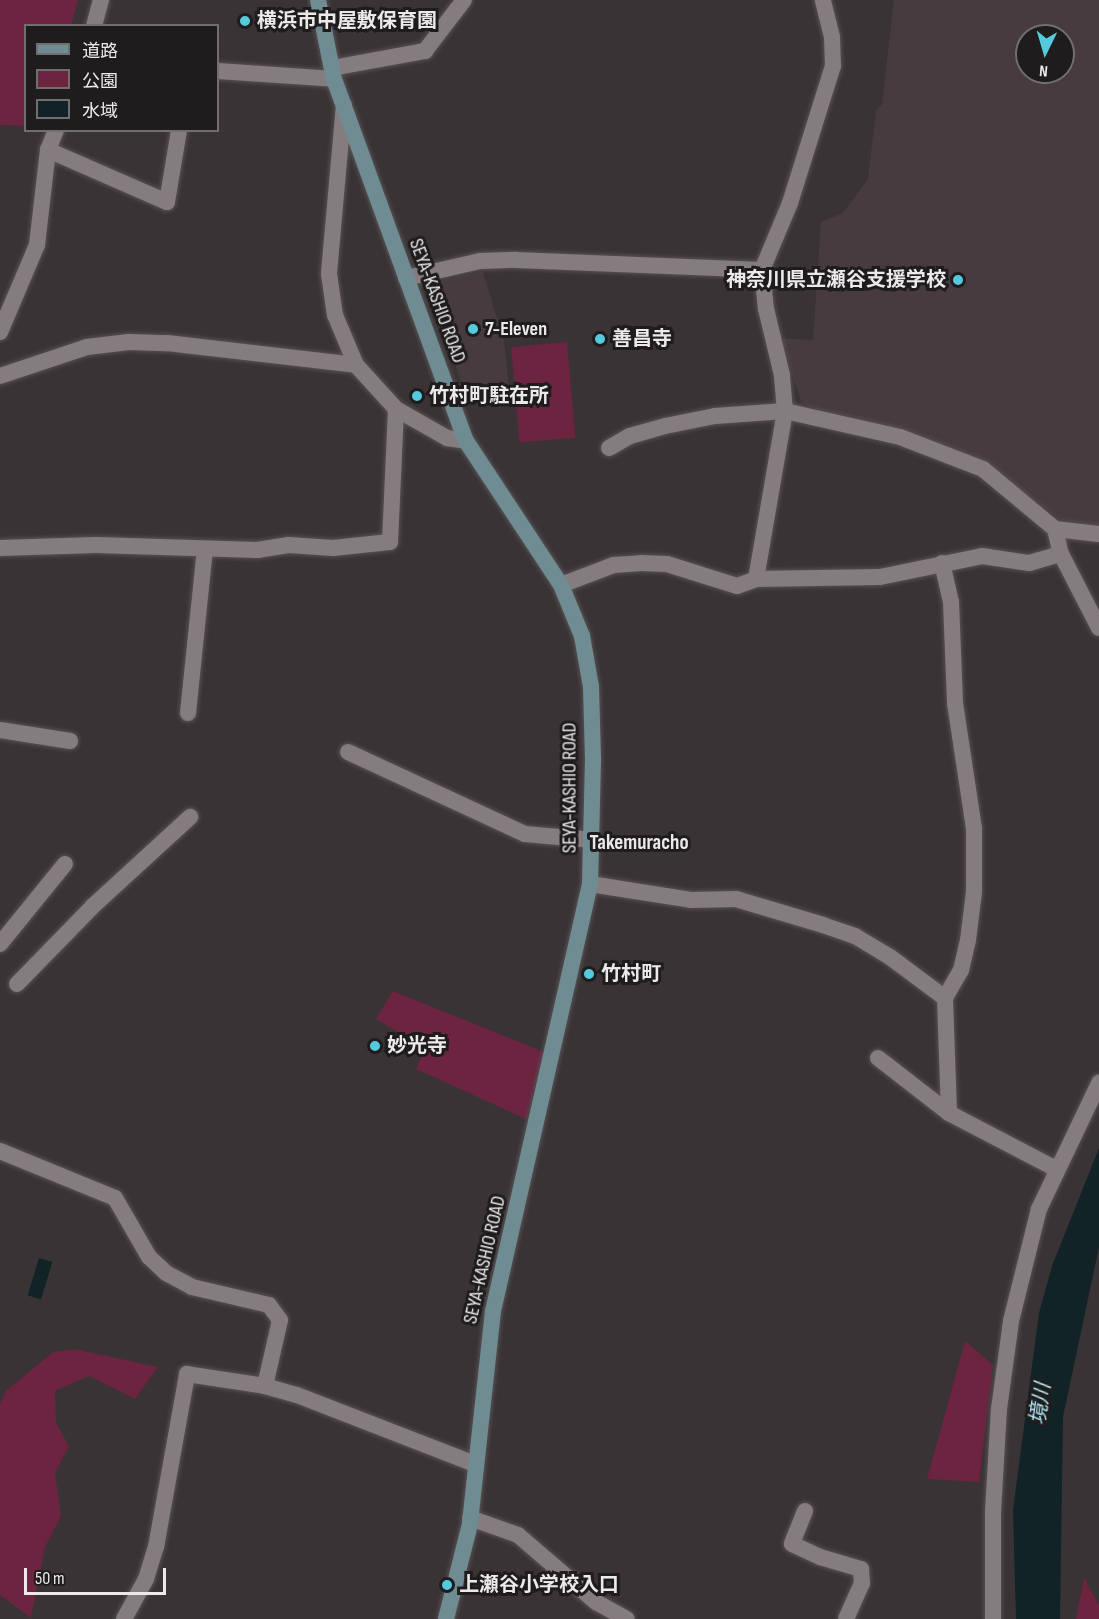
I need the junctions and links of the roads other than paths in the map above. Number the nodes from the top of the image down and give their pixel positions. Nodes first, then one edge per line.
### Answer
1 (101, 0) edge
2 (318, 0) edge
3 (464, 0) edge
4 (823, 0) edge
5 (95, 24) edge
6 (219, 71) edge
7 (333, 74) junction
8 (344, 105) junction
9 (55, 132) edge
10 (179, 132) edge
11 (48, 150) junction
12 (762, 270) junction
13 (406, 278) junction
14 (0, 332) edge
15 (356, 365) junction
16 (0, 376) edge
17 (396, 409) junction
18 (785, 411) junction
19 (466, 441) junction
20 (609, 448) dead end
21 (1055, 529) junction
22 (1099, 534) edge
23 (0, 548) edge
24 (205, 549) junction
25 (1061, 554) junction
26 (942, 563) junction
27 (756, 579) junction
28 (561, 585) junction
29 (1099, 628) edge
30 (188, 713) dead end
31 (0, 730) edge
32 (69, 741) dead end
33 (348, 752) dead end
34 (190, 817) dead end
35 (593, 840) junction
36 (65, 864) dead end
37 (590, 884) junction
38 (0, 944) edge
39 (17, 984) dead end
40 (945, 998) junction
41 (878, 1058) dead end
42 (1099, 1083) edge
43 (950, 1113) junction
44 (0, 1151) edge
45 (1056, 1169) junction
46 (265, 1386) junction
47 (475, 1464) junction
48 (805, 1512) dead end
49 (470, 1518) junction
50 (124, 1619) edge
51 (446, 1619) edge
52 (627, 1619) edge
53 (846, 1619) edge
54 (993, 1619) edge

1 - 5 street
2 - 7 main road, SEYA-KASHIO ROAD
3 - 7 street
4 - 12 street
6 - 7 street
7 - 8 main road, SEYA-KASHIO ROAD
8 - 13 main road, SEYA-KASHIO ROAD
8 - 15 street
9 - 11 street
10 - 11 street
11 - 14 street
12 - 13 street
12 - 18 street
13 - 19 main road, SEYA-KASHIO ROAD
15 - 16 street
15 - 17 street
17 - 19 street
17 - 24 street
18 - 20 street
18 - 21 street
18 - 27 street
19 - 28 main road, SEYA-KASHIO ROAD
21 - 22 street
21 - 25 street
23 - 24 street
24 - 30 street
25 - 26 street
25 - 29 street
26 - 27 street
26 - 40 street
27 - 28 street
28 - 35 main road, SEYA-KASHIO ROAD
31 - 32 street
33 - 35 street
34 - 39 street
35 - 37 main road, SEYA-KASHIO ROAD
36 - 38 street
37 - 40 street
37 - 47 main road, SEYA-KASHIO ROAD
40 - 43 street
41 - 43 street
42 - 45 street
43 - 45 street
44 - 46 street
45 - 54 street
46 - 47 street
46 - 50 street
47 - 49 main road, SEYA-KASHIO ROAD
48 - 53 street
49 - 51 main road, SEYA-KASHIO ROAD
49 - 52 street

